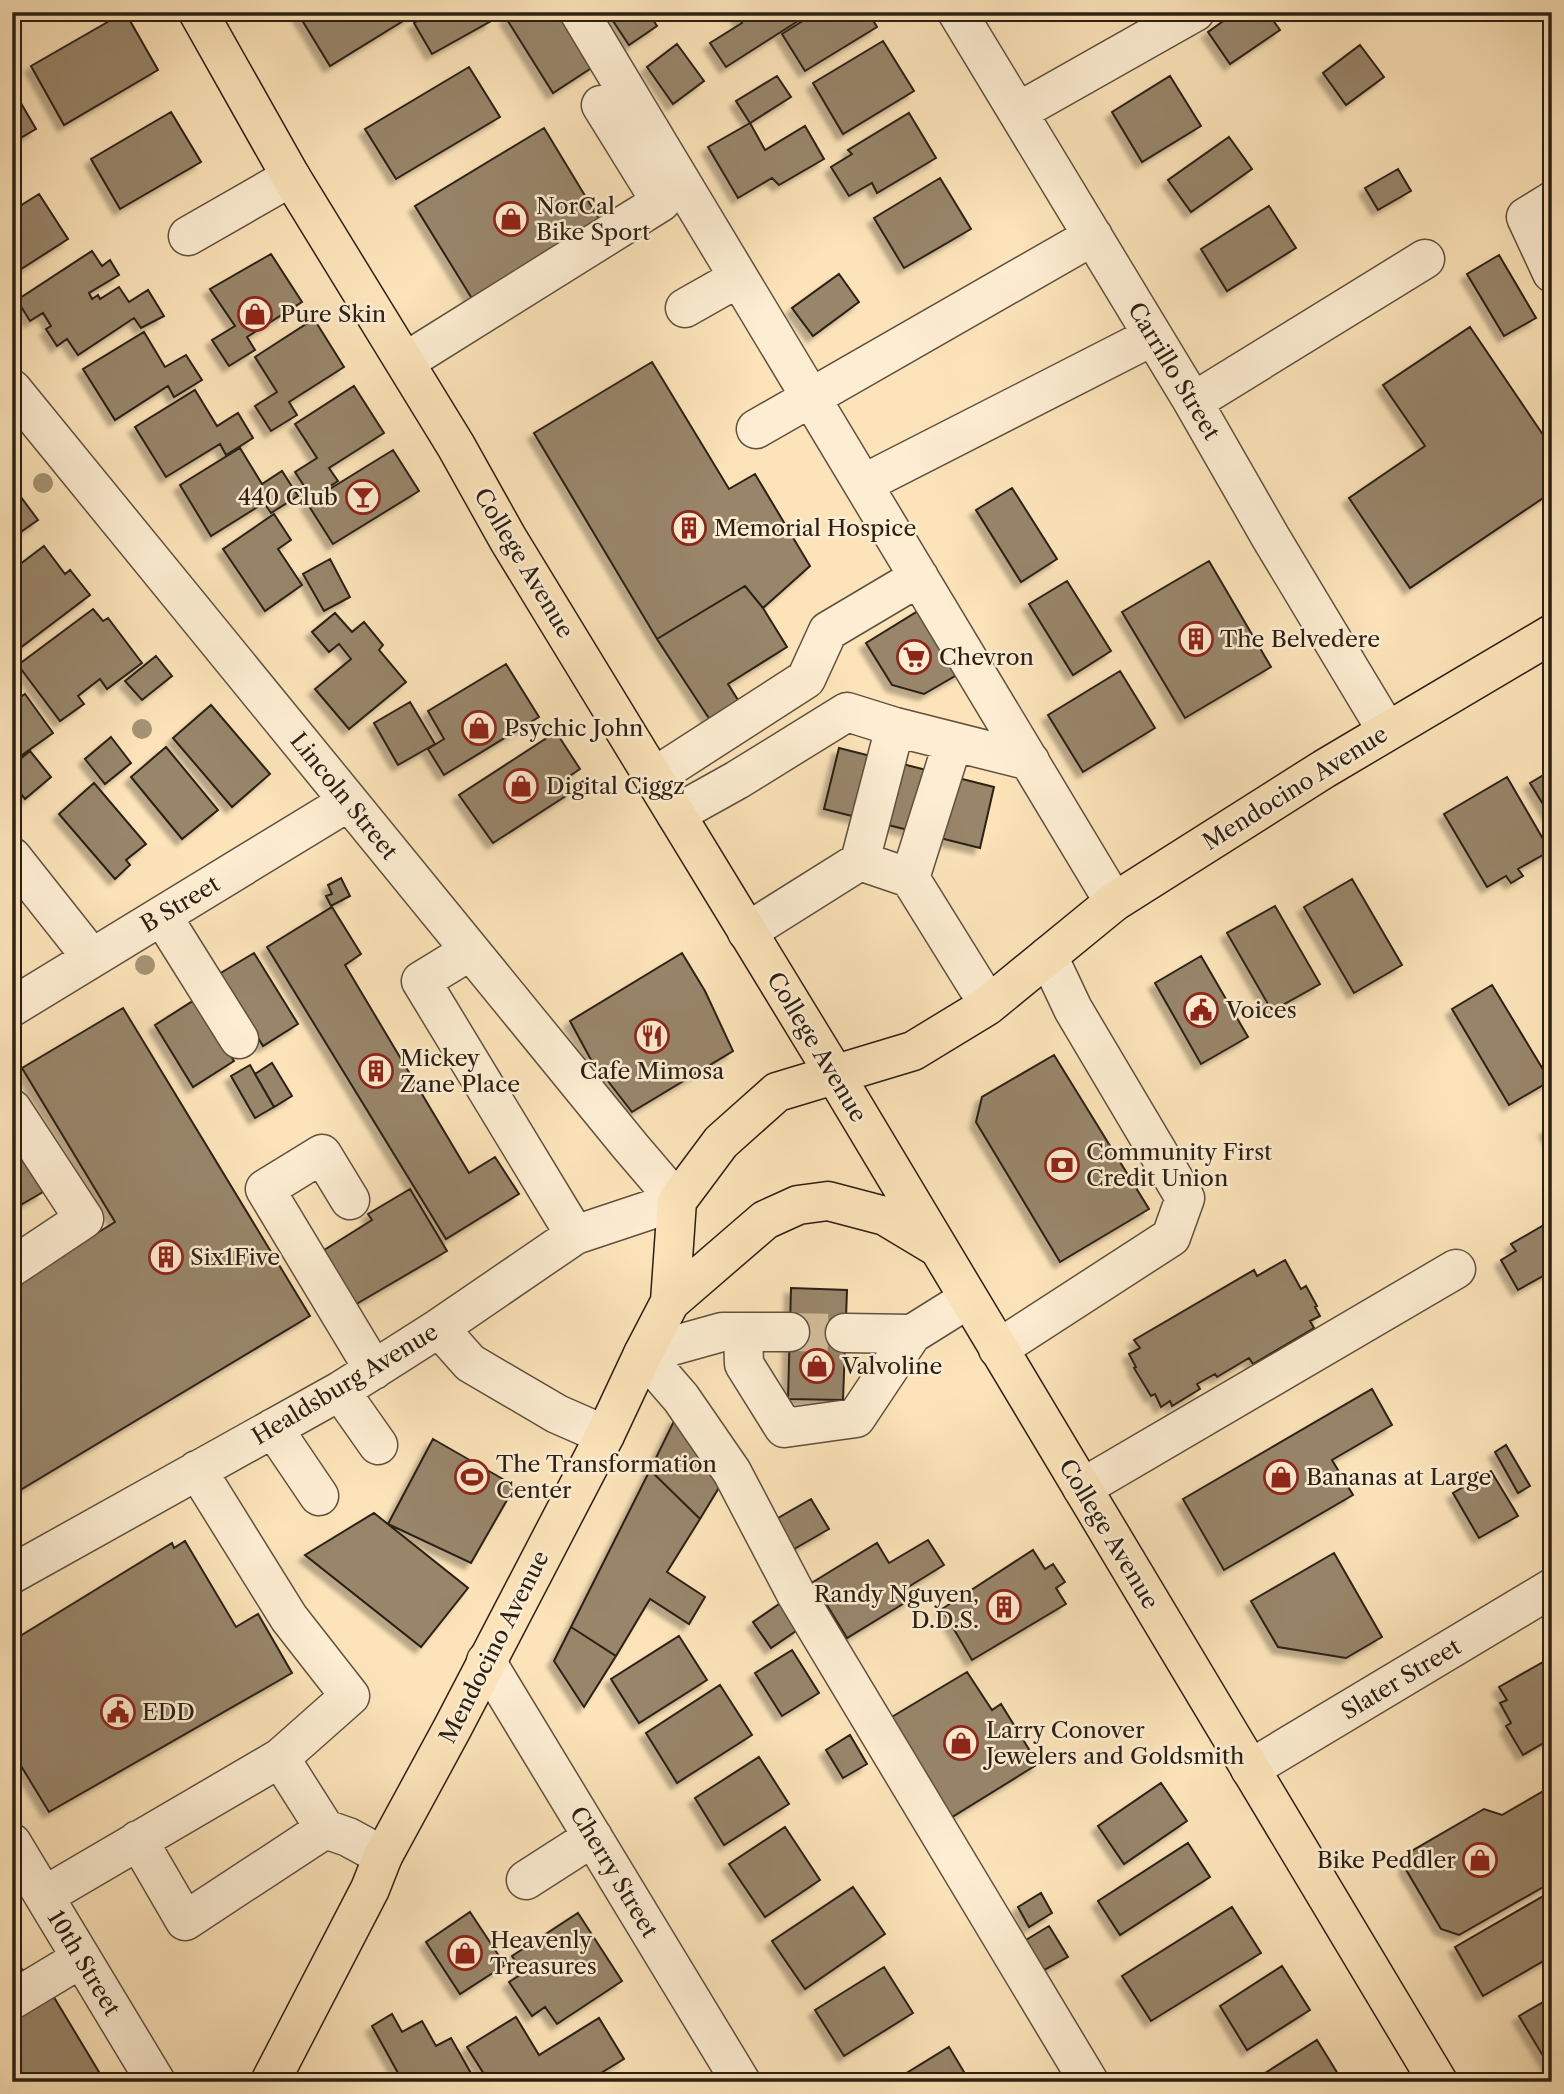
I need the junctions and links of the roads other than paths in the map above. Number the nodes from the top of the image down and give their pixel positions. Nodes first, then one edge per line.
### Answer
1 (198, 12) edge
2 (579, 12) edge
3 (957, 12) edge
4 (1195, 12) edge
5 (601, 105) dead end
6 (1018, 112) junction
7 (291, 177) junction
8 (1552, 201) edge
9 (188, 236) dead end
10 (1093, 236) junction
11 (1425, 259) dead end
12 (1552, 273) edge
13 (738, 278) junction
14 (685, 308) dead end
15 (1153, 336) junction
16 (405, 362) junction
17 (12, 389) edge
18 (810, 397) junction
19 (1193, 402) junction
20 (756, 429) dead end
21 (863, 484) junction
22 (919, 577) junction
23 (1552, 634) edge
24 (895, 727) junction
25 (1387, 731) junction
26 (953, 741) junction
27 (1030, 761) junction
28 (654, 777) junction
29 (348, 802) junction
30 (676, 814) junction
31 (12, 857) edge
32 (860, 861) junction
33 (910, 878) junction
34 (1114, 902) junction
35 (162, 916) junction
36 (747, 932) junction
37 (470, 951) junction
38 (1048, 956) junction
39 (92, 958) junction
40 (977, 986) junction
41 (12, 1007) edge
42 (239, 1039) dead end
43 (835, 1075) junction
44 (12, 1109) edge
45 (350, 1200) dead end
46 (677, 1201) junction
47 (575, 1235) junction
48 (938, 1248) junction
49 (12, 1266) edge
50 (1455, 1269) dead end
51 (968, 1299) junction
52 (670, 1302) junction
53 (439, 1328) junction
54 (743, 1332) junction
55 (790, 1332) tunnel mouth
56 (845, 1334) tunnel mouth
57 (912, 1334) junction
58 (998, 1349) junction
59 (643, 1354) junction
60 (374, 1370) junction
61 (341, 1391) junction
62 (273, 1428) junction
63 (605, 1435) junction
64 (378, 1444) dead end
65 (197, 1470) junction
66 (1082, 1488) junction
67 (319, 1496) dead end
68 (12, 1574) edge
69 (1552, 1588) edge
70 (486, 1661) junction
71 (280, 1758) junction
72 (1250, 1769) junction
73 (325, 1829) junction
74 (593, 1837) junction
75 (138, 1840) junction
76 (12, 1843) edge
77 (383, 1856) junction
78 (526, 1880) dead end
79 (44, 1896) junction
80 (80, 1959) junction
81 (12, 2000) edge
82 (156, 2082) edge
83 (270, 2082) edge
84 (741, 2082) edge
85 (1089, 2082) edge
86 (1438, 2082) edge

1 - 7 main road, College Avenue
2 - 13 street
3 - 6 street, Carrillo Street
4 - 6 street
5 - 16 street
6 - 10 street, Carrillo Street
7 - 9 street
7 - 16 main road, College Avenue
8 - 12 street
10 - 15 street, Carrillo Street
10 - 18 street
11 - 19 street
13 - 14 street
13 - 18 street
15 - 19 street, Carrillo Street
15 - 21 street
16 - 28 main road, College Avenue
17 - 29 street, Lincoln Street
18 - 20 street
18 - 21 street
19 - 25 street, Carrillo Street
21 - 22 street
22 - 27 street
22 - 28 street
23 - 25 main road, Mendocino Avenue
24 - 26 street
24 - 30 street
24 - 32 street
25 - 34 main road, Mendocino Avenue
26 - 27 street
26 - 33 street
27 - 34 street
28 - 30 main road, College Avenue
29 - 35 street, B Street
29 - 37 street, Lincoln Street
30 - 36 main road, College Avenue
31 - 39 street
32 - 33 street
32 - 36 street
33 - 40 street
34 - 38 main road, Mendocino Avenue
35 - 39 street, B Street
35 - 42 street
36 - 43 main road, College Avenue
37 - 46 street, Lincoln Street
37 - 47 street
38 - 40 main road, Mendocino Avenue
38 - 43 main road, Mendocino Avenue
38 - 58 street
39 - 41 street, B Street
40 - 43 main road, Mendocino Avenue
43 - 46 main road, Mendocino Avenue
43 - 48 main road, College Avenue
44 - 49 street
45 - 60 street
46 - 47 street, Healdsburg Avenue
46 - 52 main road, Mendocino Avenue
47 - 53 street, Healdsburg Avenue
48 - 51 main road, College Avenue
48 - 52 main road
50 - 66 street
51 - 57 street
51 - 58 main road, College Avenue
52 - 59 main road, Mendocino Avenue
53 - 60 street, Healdsburg Avenue
53 - 63 street
54 - 55 street
54 - 57 street
54 - 59 street
56 - 57 street
58 - 66 main road, College Avenue
59 - 63 main road, Mendocino Avenue
59 - 85 street
60 - 61 street, Healdsburg Avenue
61 - 62 street, Healdsburg Avenue
61 - 64 street
62 - 65 street, Healdsburg Avenue
62 - 67 street
63 - 70 main road, Mendocino Avenue
65 - 68 street, Healdsburg Avenue
65 - 71 street
66 - 72 main road, College Avenue
69 - 72 street, Slater Street
70 - 74 street, Cherry Street
70 - 77 main road, Mendocino Avenue
71 - 73 street
71 - 75 street
72 - 86 main road, College Avenue
73 - 75 street
73 - 77 street
74 - 78 street
74 - 84 street, Cherry Street
75 - 79 street
76 - 79 street, 10th Street
77 - 83 main road, Mendocino Avenue
79 - 80 street, 10th Street
80 - 81 street
80 - 82 street, 10th Street

